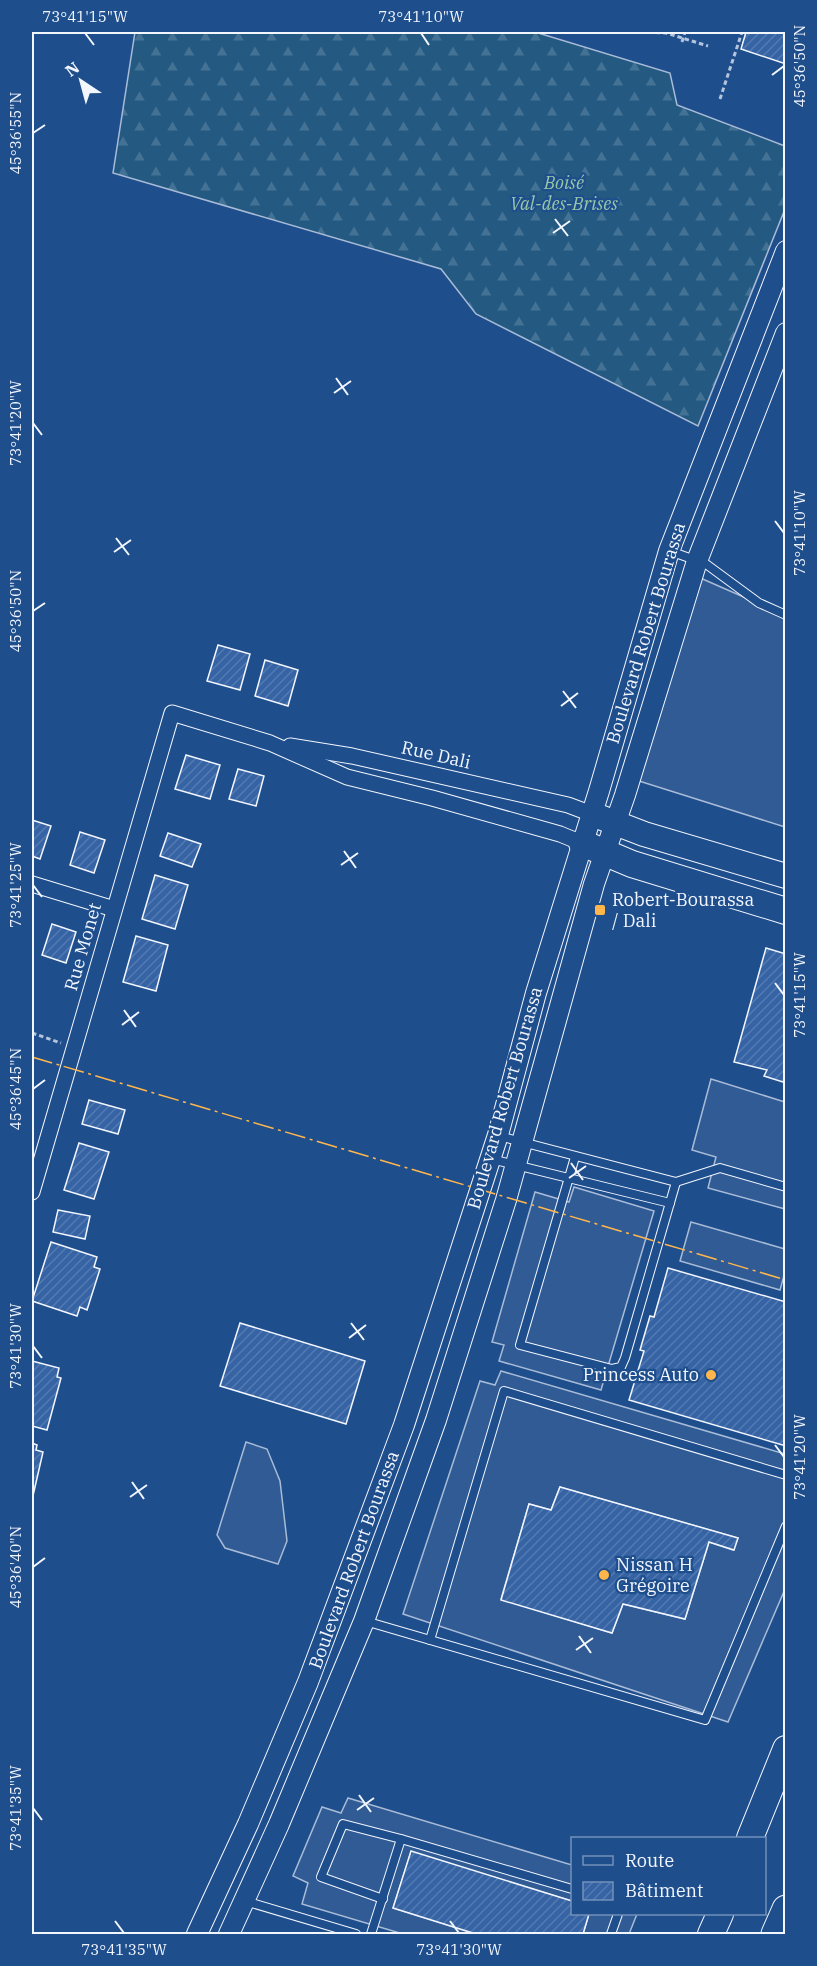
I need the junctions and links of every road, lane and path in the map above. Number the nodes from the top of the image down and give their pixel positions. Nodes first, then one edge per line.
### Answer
1 (648, 32) edge
2 (685, 32) edge
3 (742, 32) edge
4 (682, 40) junction
5 (708, 46) dead end
6 (720, 99) dead end
7 (786, 251) edge
8 (786, 333) edge
9 (669, 551) junction
10 (697, 561) junction
11 (786, 615) edge
12 (172, 713) joint
13 (270, 743) junction
14 (592, 814) junction
15 (616, 823) junction
16 (593, 848) junction
17 (786, 876) edge
18 (32, 884) edge
19 (114, 909) junction
20 (786, 911) edge
21 (32, 1033) edge
22 (74, 1047) junction
23 (498, 1135) junction
24 (522, 1142) junction
25 (575, 1156) junction
26 (490, 1159) junction
27 (515, 1166) junction
28 (569, 1178) junction
29 (676, 1182) junction
30 (33, 1184) edge
31 (786, 1187) edge
32 (670, 1203) junction
33 (786, 1475) edge
34 (786, 1526) edge
35 (364, 1621) junction
36 (430, 1640) junction
37 (786, 1749) edge
38 (751, 1837) edge
39 (401, 1839) junction
40 (571, 1888) edge
41 (384, 1899) junction
42 (245, 1901) junction
43 (786, 1909) edge
44 (618, 1915) edge
45 (720, 1915) edge
46 (197, 1935) edge
47 (229, 1935) edge
48 (356, 1935) edge
49 (371, 1935) edge
50 (611, 1935) edge
51 (711, 1935) edge
52 (775, 1935) edge

1 - 4 path
2 - 4 path
3 - 6 path
4 - 5 path
7 - 9 street, Boulevard Robert Bourassa
8 - 10 street, Boulevard Robert Bourassa
9 - 10 lane
9 - 14 street, Boulevard Robert Bourassa
10 - 11 lane
10 - 15 street, Boulevard Robert Bourassa
12 - 13 street, Rue Dali
12 - 19 street, Rue Monet
13 - 14 street, Rue Dali
13 - 16 street, Rue Dali
14 - 15 main road
14 - 16 street, Boulevard Robert Bourassa
15 - 16 street, Boulevard Robert Bourassa
15 - 17 main road
16 - 20 highway
16 - 23 street, Boulevard Robert Bourassa
16 - 24 street, Boulevard Robert Bourassa
18 - 19 street
19 - 22 street, Rue Monet
21 - 22 path
22 - 30 street, Rue Monet
23 - 24 lane
23 - 26 street, Boulevard Robert Bourassa
24 - 25 lane
24 - 27 street, Boulevard Robert Bourassa
25 - 28 lane
25 - 29 lane
26 - 27 lane
26 - 46 street, Boulevard Robert Bourassa
27 - 28 lane
27 - 35 street, Boulevard Robert Bourassa
28 - 32 lane
28 - 32 lane
29 - 31 lane
29 - 32 lane
33 - 36 lane
34 - 36 lane
35 - 36 lane
35 - 42 street, Boulevard Robert Bourassa
37 - 38 highway
39 - 40 lane
39 - 41 lane
39 - 41 lane
41 - 49 lane
42 - 47 street, Boulevard Robert Bourassa
42 - 48 lane
43 - 52 highway
44 - 50 lane
45 - 51 highway

